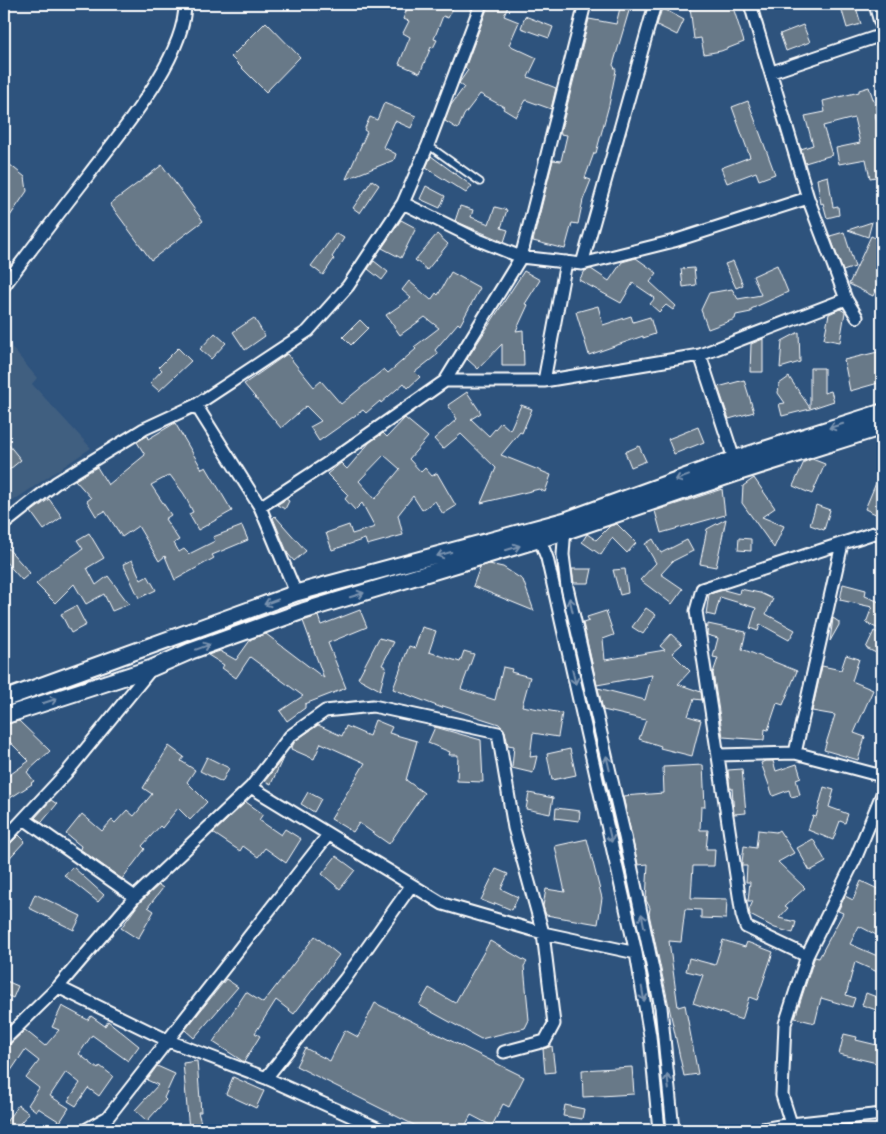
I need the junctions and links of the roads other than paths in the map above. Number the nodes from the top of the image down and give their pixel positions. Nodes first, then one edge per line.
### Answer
1 (185, 4) edge
2 (481, 4) edge
3 (585, 4) edge
4 (655, 4) edge
5 (750, 4) edge
6 (877, 4) edge
7 (882, 22) edge
8 (882, 35) edge
9 (772, 72) junction
10 (428, 145) junction
11 (480, 182) dead end
12 (808, 198) junction
13 (403, 203) junction
14 (521, 258) junction
15 (566, 262) junction
16 (582, 264) junction
17 (4, 286) edge
18 (846, 299) junction
19 (857, 317) dead end
20 (700, 355) junction
21 (445, 381) junction
22 (544, 381) junction
23 (196, 405) junction
24 (882, 412) edge
25 (882, 427) edge
26 (734, 459) junction
27 (260, 507) junction
28 (4, 524) edge
29 (565, 526) junction
30 (536, 535) junction
31 (882, 535) edge
32 (842, 544) junction
33 (296, 594) junction
34 (149, 647) junction
35 (152, 668) junction
36 (4, 699) edge
37 (4, 716) edge
38 (795, 752) junction
39 (718, 755) junction
40 (882, 776) edge
41 (251, 787) junction
42 (882, 794) edge
43 (24, 819) junction
44 (328, 835) junction
45 (4, 840) edge
46 (411, 886) junction
47 (136, 897) junction
48 (543, 933) junction
49 (636, 953) junction
50 (807, 956) junction
51 (58, 987) junction
52 (4, 1040) edge
53 (169, 1041) junction
54 (504, 1052) dead end
55 (266, 1078) junction
56 (882, 1114) edge
57 (792, 1127) edge
58 (85, 1130) edge
59 (382, 1130) edge
60 (658, 1130) edge
61 (673, 1130) edge
62 (756, 1130) edge

1 - 17 street
2 - 10 street
3 - 14 street
4 - 16 street
5 - 9 street
6 - 7 street
8 - 9 street
9 - 12 street
10 - 11 lane
10 - 13 street
12 - 16 street
12 - 18 street
13 - 14 street
13 - 23 street
14 - 15 street
14 - 21 street
15 - 16 street
15 - 22 street
18 - 19 street
18 - 20 street
20 - 22 street
20 - 26 street
21 - 22 street
21 - 27 street
23 - 27 street
23 - 28 street
24 -> 26 street
25 - 29 street
26 -> 29 street
27 - 33 street
29 - 30 street
61 -> 29 street
30 -> 33 street
35 -> 30 street
30 -> 49 street
31 - 32 street
32 - 38 street
32 - 39 street
33 -> 34 street
34 - 35 street
34 - 36 street
37 -> 35 street
35 - 43 street
38 - 39 street
38 - 40 street
39 - 50 street
41 - 44 street
41 - 47 street
41 - 48 street
42 - 50 street
43 - 45 street
43 - 47 street
44 - 46 street
44 - 53 street
46 - 48 street
46 - 55 street
47 - 51 street
48 - 49 street
48 - 54 street
49 -> 60 street
50 - 57 street
51 - 52 street
51 - 53 street
53 - 55 street
53 - 58 street
55 - 59 street
56 - 57 street
57 - 62 street

